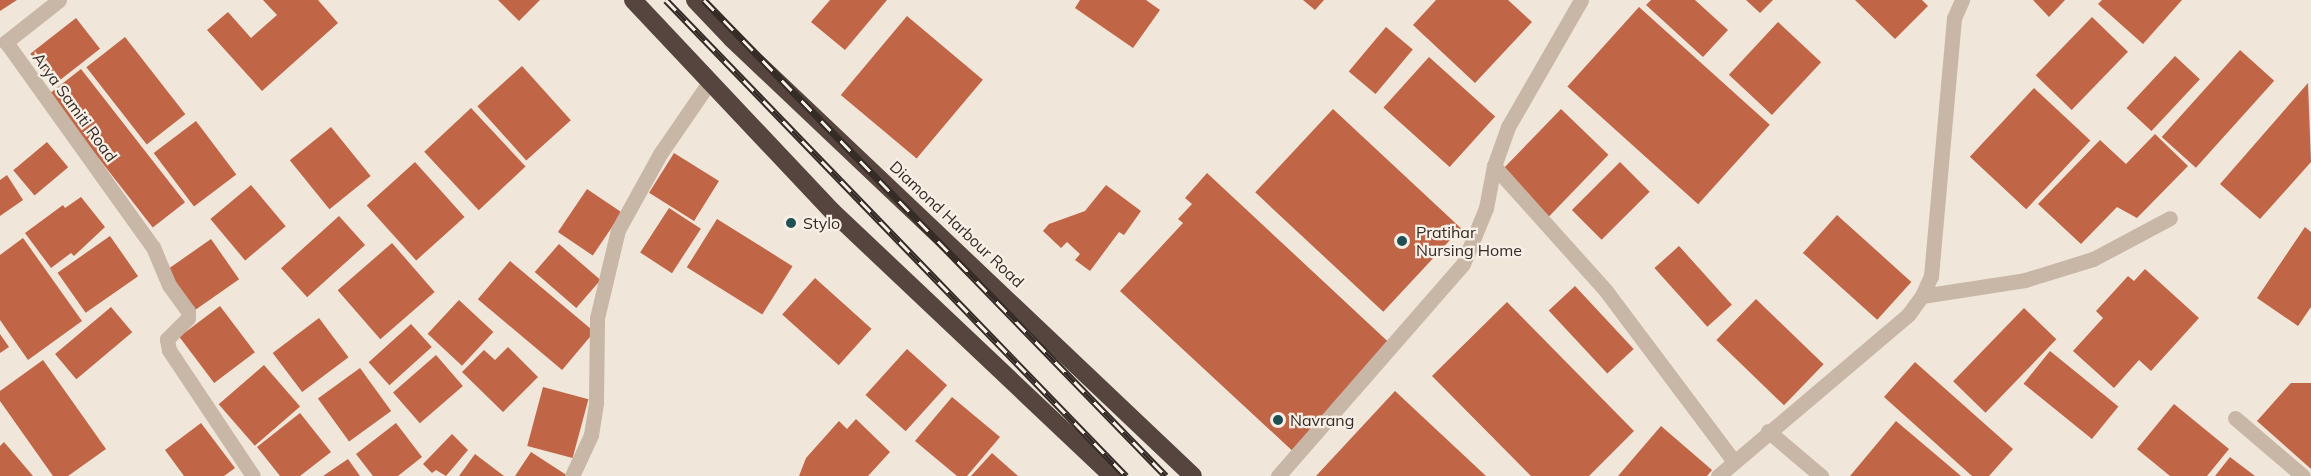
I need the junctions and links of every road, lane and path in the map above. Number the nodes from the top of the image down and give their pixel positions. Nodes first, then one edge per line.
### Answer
1 (58, 0) edge
2 (633, 0) edge
3 (695, 0) edge
4 (1581, 0) edge
5 (1962, 0) edge
6 (3, 39) edge
7 (710, 81) junction
8 (1494, 166) junction
9 (2170, 219) dead end
10 (1922, 296) junction
11 (2235, 418) dead end
12 (1768, 431) junction
13 (1733, 460) junction
14 (253, 476) edge
15 (572, 476) edge
16 (1112, 476) edge
17 (1193, 476) edge
18 (1278, 476) edge
19 (1718, 476) edge
20 (1821, 476) edge
21 (2303, 476) edge

1 - 6 street, Arya Samiti Road
2 - 7 highway
3 - 17 highway, Diamond Harbour Road
4 - 8 street
5 - 10 street
6 - 14 street, Arya Samiti Road
7 - 15 street
7 - 16 highway
8 - 13 street
8 - 18 street
9 - 10 street
10 - 12 street
11 - 21 street
12 - 13 street
12 - 20 street
13 - 19 street

